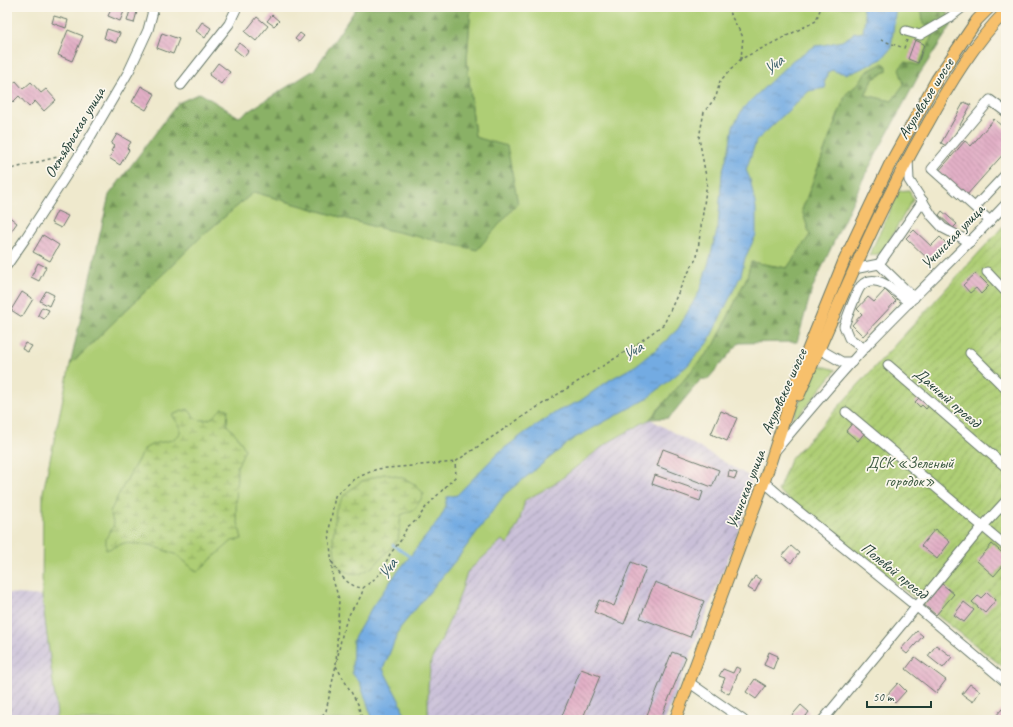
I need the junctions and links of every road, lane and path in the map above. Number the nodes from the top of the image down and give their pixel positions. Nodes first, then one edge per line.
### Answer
1 (154, 7) edge
2 (237, 7) edge
3 (727, 7) edge
4 (821, 7) edge
5 (963, 7) edge
6 (990, 7) edge
7 (1006, 11) edge
8 (908, 32) joint
9 (881, 40) dead end
10 (741, 59) junction
11 (181, 85) dead end
12 (1006, 112) edge
13 (82, 151) junction
14 (908, 157) junction
15 (7, 170) edge
16 (1006, 174) edge
17 (923, 201) junction
18 (1006, 204) edge
19 (975, 208) junction
20 (990, 221) junction
21 (970, 242) junction
22 (879, 264) junction
23 (7, 265) edge
24 (854, 268) junction
25 (988, 272) dead end
26 (1006, 292) edge
27 (912, 301) junction
28 (815, 345) junction
29 (864, 349) junction
30 (970, 353) dead end
31 (852, 362) junction
32 (888, 365) dead end
33 (1006, 389) edge
34 (846, 412) dead end
35 (773, 454) junction
36 (455, 462) junction
37 (1006, 467) edge
38 (764, 482) junction
39 (1006, 501) edge
40 (983, 526) junction
41 (1006, 546) edge
42 (331, 560) junction
43 (363, 588) junction
44 (918, 607) junction
45 (336, 665) junction
46 (690, 682) junction
47 (1006, 682) edge
48 (318, 720) edge
49 (362, 720) edge
50 (676, 720) edge
51 (743, 720) edge
52 (823, 720) edge

1 - 13 street, Октябрьская улица
2 - 11 street
3 - 10 path
4 - 10 path
5 - 8 street
6 - 28 main road, Акуловское шоссе
7 - 14 main road, Акуловское шоссе
8 - 9 path
10 - 36 path
12 - 19 street
13 - 15 path
13 - 23 street, Октябрьская улица
14 - 17 street
14 - 24 main road, Акуловское шоссе
16 - 19 street
17 - 21 street
17 - 22 street
18 - 20 street, Учинская улица
19 - 20 street
20 - 21 street, Учинская улица
21 - 27 street, Учинская улица
22 - 24 street
22 - 27 street
24 - 28 main road, Акуловское шоссе
25 - 26 street
27 - 29 street, Учинская улица
27 - 29 street
28 - 31 street
28 - 35 main road, Акуловское шоссе
29 - 31 street, Учинская улица
30 - 33 street
31 - 35 street, Учинская улица
32 - 37 street, Дачный проезд
34 - 40 street
35 - 38 main road, Учинская улица
36 - 42 path
36 - 43 path
38 - 44 street, Полевой проезд
38 - 46 main road, Учинская улица
39 - 40 street
40 - 41 street
40 - 44 street
42 - 43 path
42 - 45 path
43 - 45 path
44 - 47 street, Полевой проезд
44 - 52 street
45 - 48 path
45 - 49 path
46 - 50 main road, Учинская улица
46 - 51 street

